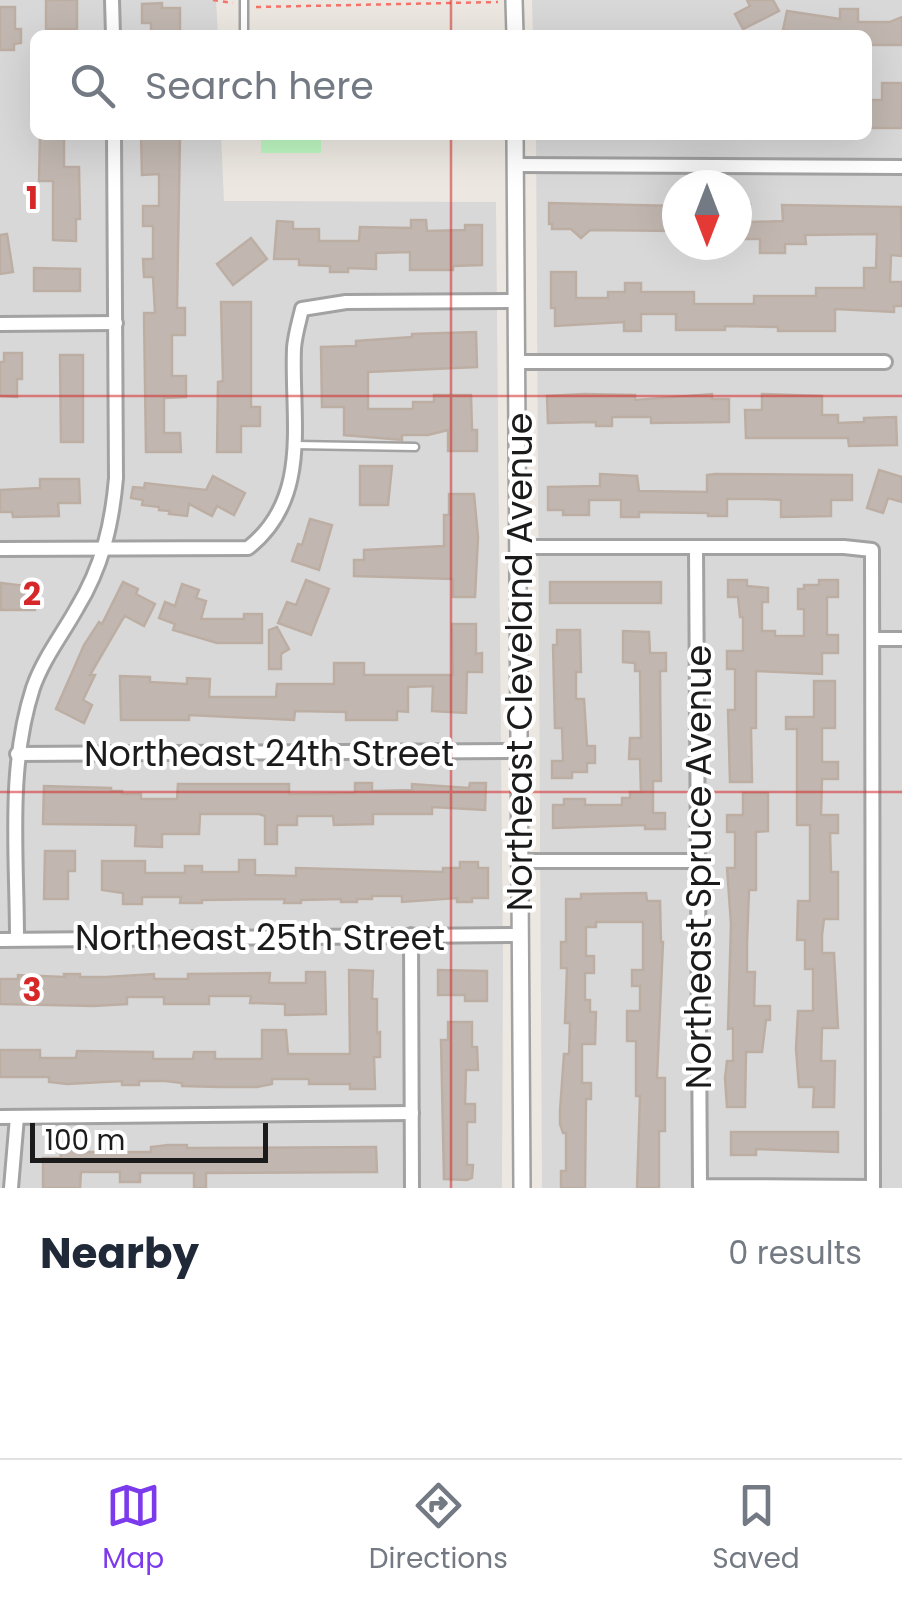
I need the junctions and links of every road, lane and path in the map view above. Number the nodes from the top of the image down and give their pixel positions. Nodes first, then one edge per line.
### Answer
1 (112, 0) edge
2 (213, 0) edge
3 (514, 1) edge
4 (244, 3) edge
5 (113, 30) edge
6 (244, 30) edge
7 (515, 30) edge
8 (114, 140) edge
9 (516, 140) edge
10 (516, 166) junction
11 (902, 167) edge
12 (516, 301) junction
13 (116, 323) junction
14 (0, 324) edge
15 (517, 362) junction
16 (885, 362) dead end
17 (294, 446) junction
18 (416, 447) dead end
19 (518, 547) junction
20 (106, 548) junction
21 (696, 548) junction
22 (0, 549) edge
23 (902, 638) edge
24 (873, 639) junction
25 (520, 752) junction
26 (17, 754) junction
27 (520, 861) junction
28 (698, 861) junction
29 (520, 935) junction
30 (412, 936) junction
31 (18, 939) junction
32 (0, 940) edge
33 (412, 1112) junction
34 (0, 1117) edge
35 (18, 1117) junction
36 (700, 1186) edge
37 (873, 1186) edge
38 (11, 1188) edge
39 (412, 1188) edge
40 (522, 1188) edge

1 - 5 street
2 - 4 path
3 - 4 path
3 - 7 street
4 - 6 lane
8 - 13 street
9 - 10 street, Northeast Cleveland Avenue
10 - 11 street
10 - 12 street, Northeast Cleveland Avenue
12 - 15 street, Northeast Cleveland Avenue
12 - 17 street
13 - 14 street
13 - 20 street
15 - 16 street
15 - 19 street, Northeast Cleveland Avenue
17 - 18 lane
17 - 20 street
19 - 21 street
19 - 25 street, Northeast Cleveland Avenue
20 - 22 street
20 - 26 street
21 - 24 street
21 - 28 street, Northeast Spruce Avenue
23 - 24 street
24 - 37 street
25 - 26 street, Northeast 24th Street
25 - 27 street, Northeast Cleveland Avenue
26 - 31 street
27 - 28 street
27 - 29 street, Northeast Cleveland Avenue
28 - 36 street, Northeast Spruce Avenue
29 - 30 street, Northeast 25th Street
29 - 40 street, Northeast Cleveland Avenue
30 - 31 street, Northeast 25th Street
30 - 33 street
31 - 32 street, Northeast 25th Street
33 - 35 street
33 - 39 street
34 - 35 street
35 - 38 street
36 - 37 street

